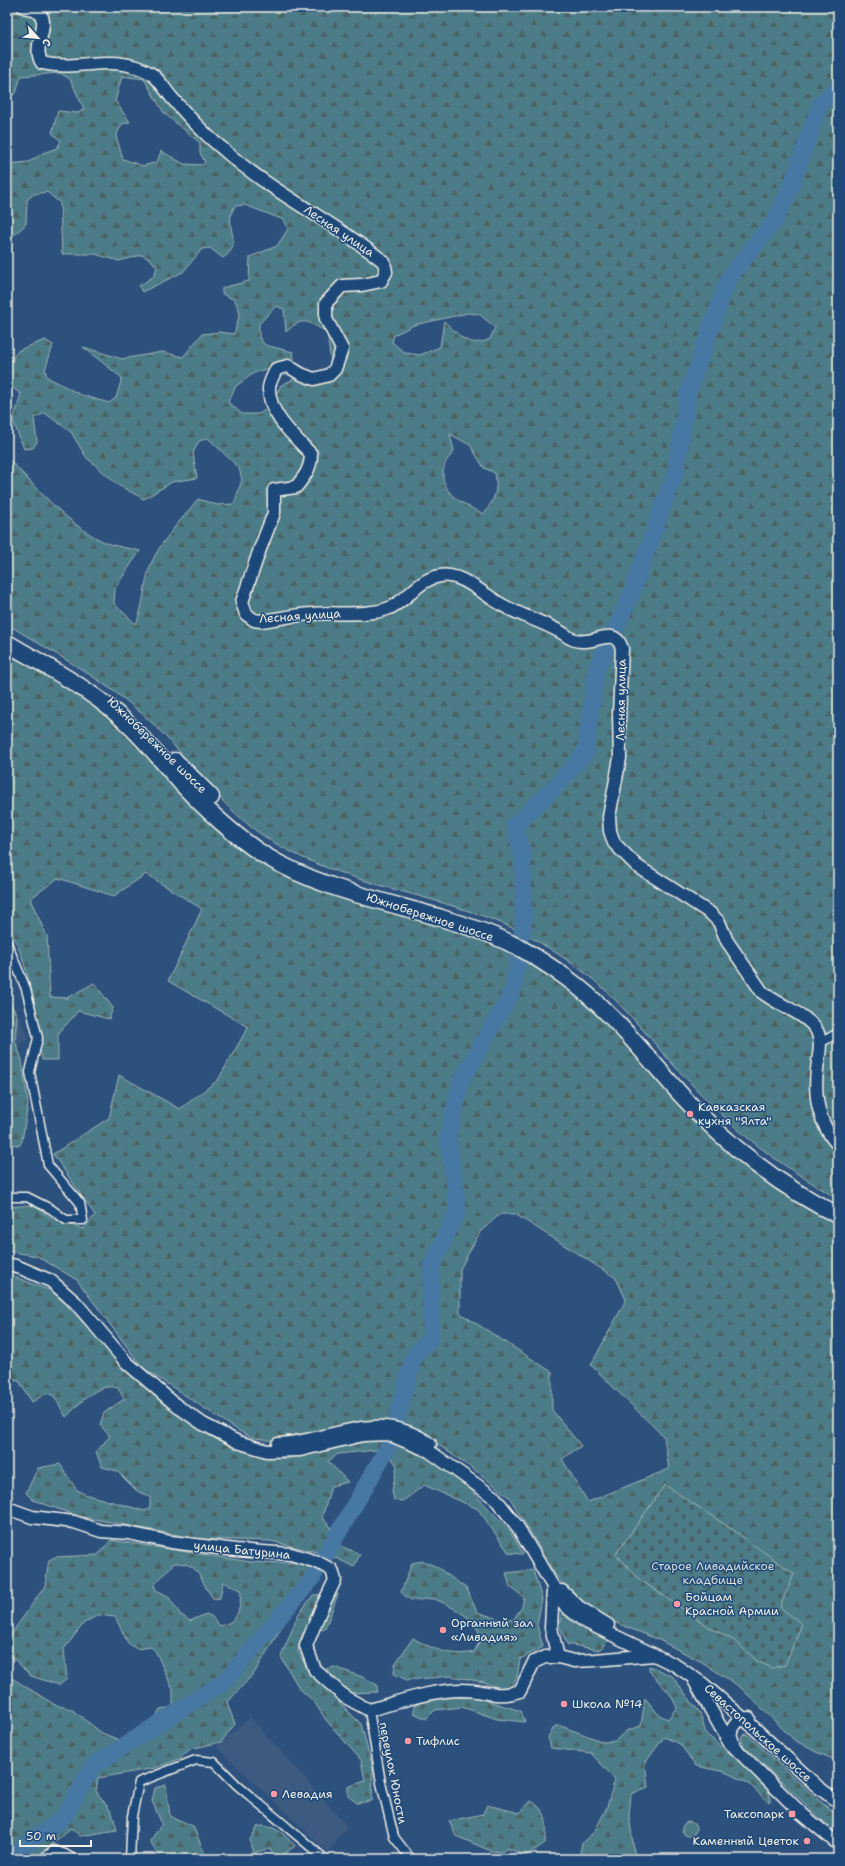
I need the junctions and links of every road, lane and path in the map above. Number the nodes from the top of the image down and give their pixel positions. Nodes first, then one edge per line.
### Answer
1 (24, 7) edge
2 (7, 634) edge
3 (7, 643) edge
4 (7, 943) edge
5 (838, 1032) edge
6 (820, 1043) junction
7 (838, 1145) edge
8 (7, 1197) edge
9 (838, 1203) edge
10 (838, 1215) edge
11 (7, 1260) edge
12 (7, 1264) edge
13 (7, 1508) edge
14 (555, 1587) junction
15 (655, 1655) junction
16 (558, 1657) junction
17 (673, 1657) junction
18 (694, 1674) junction
19 (703, 1684) junction
20 (369, 1710) junction
21 (749, 1722) junction
22 (729, 1742) junction
23 (738, 1751) junction
24 (838, 1795) edge
25 (838, 1802) edge
26 (838, 1844) edge
27 (43, 1859) edge
28 (72, 1859) edge
29 (130, 1859) edge
30 (325, 1859) edge
31 (411, 1859) edge

1 - 6 street, Лесная улица
2 - 9 highway, Южнобережное шоссе
3 - 10 highway, Южнобережное шоссе
4 - 8 street
5 - 6 street
6 - 7 street
11 - 14 street
12 - 14 street, Севастопольское шоссе
13 - 20 street, улица Батурина
14 - 15 street, Севастопольское шоссе
14 - 16 street
14 - 17 street
15 - 16 street
15 - 17 street, Севастопольское шоссе
15 - 18 street, Севастопольское шоссе
16 - 20 street
17 - 18 street
18 - 19 street, Севастопольское шоссе
18 - 21 street
18 - 22 street
19 - 21 street, Севастопольское шоссе
19 - 22 street
20 - 31 street, переулок Юности
21 - 23 street
21 - 24 street
21 - 25 street, Севастопольское шоссе
22 - 23 street
23 - 26 street
27 - 28 street
29 - 30 street

